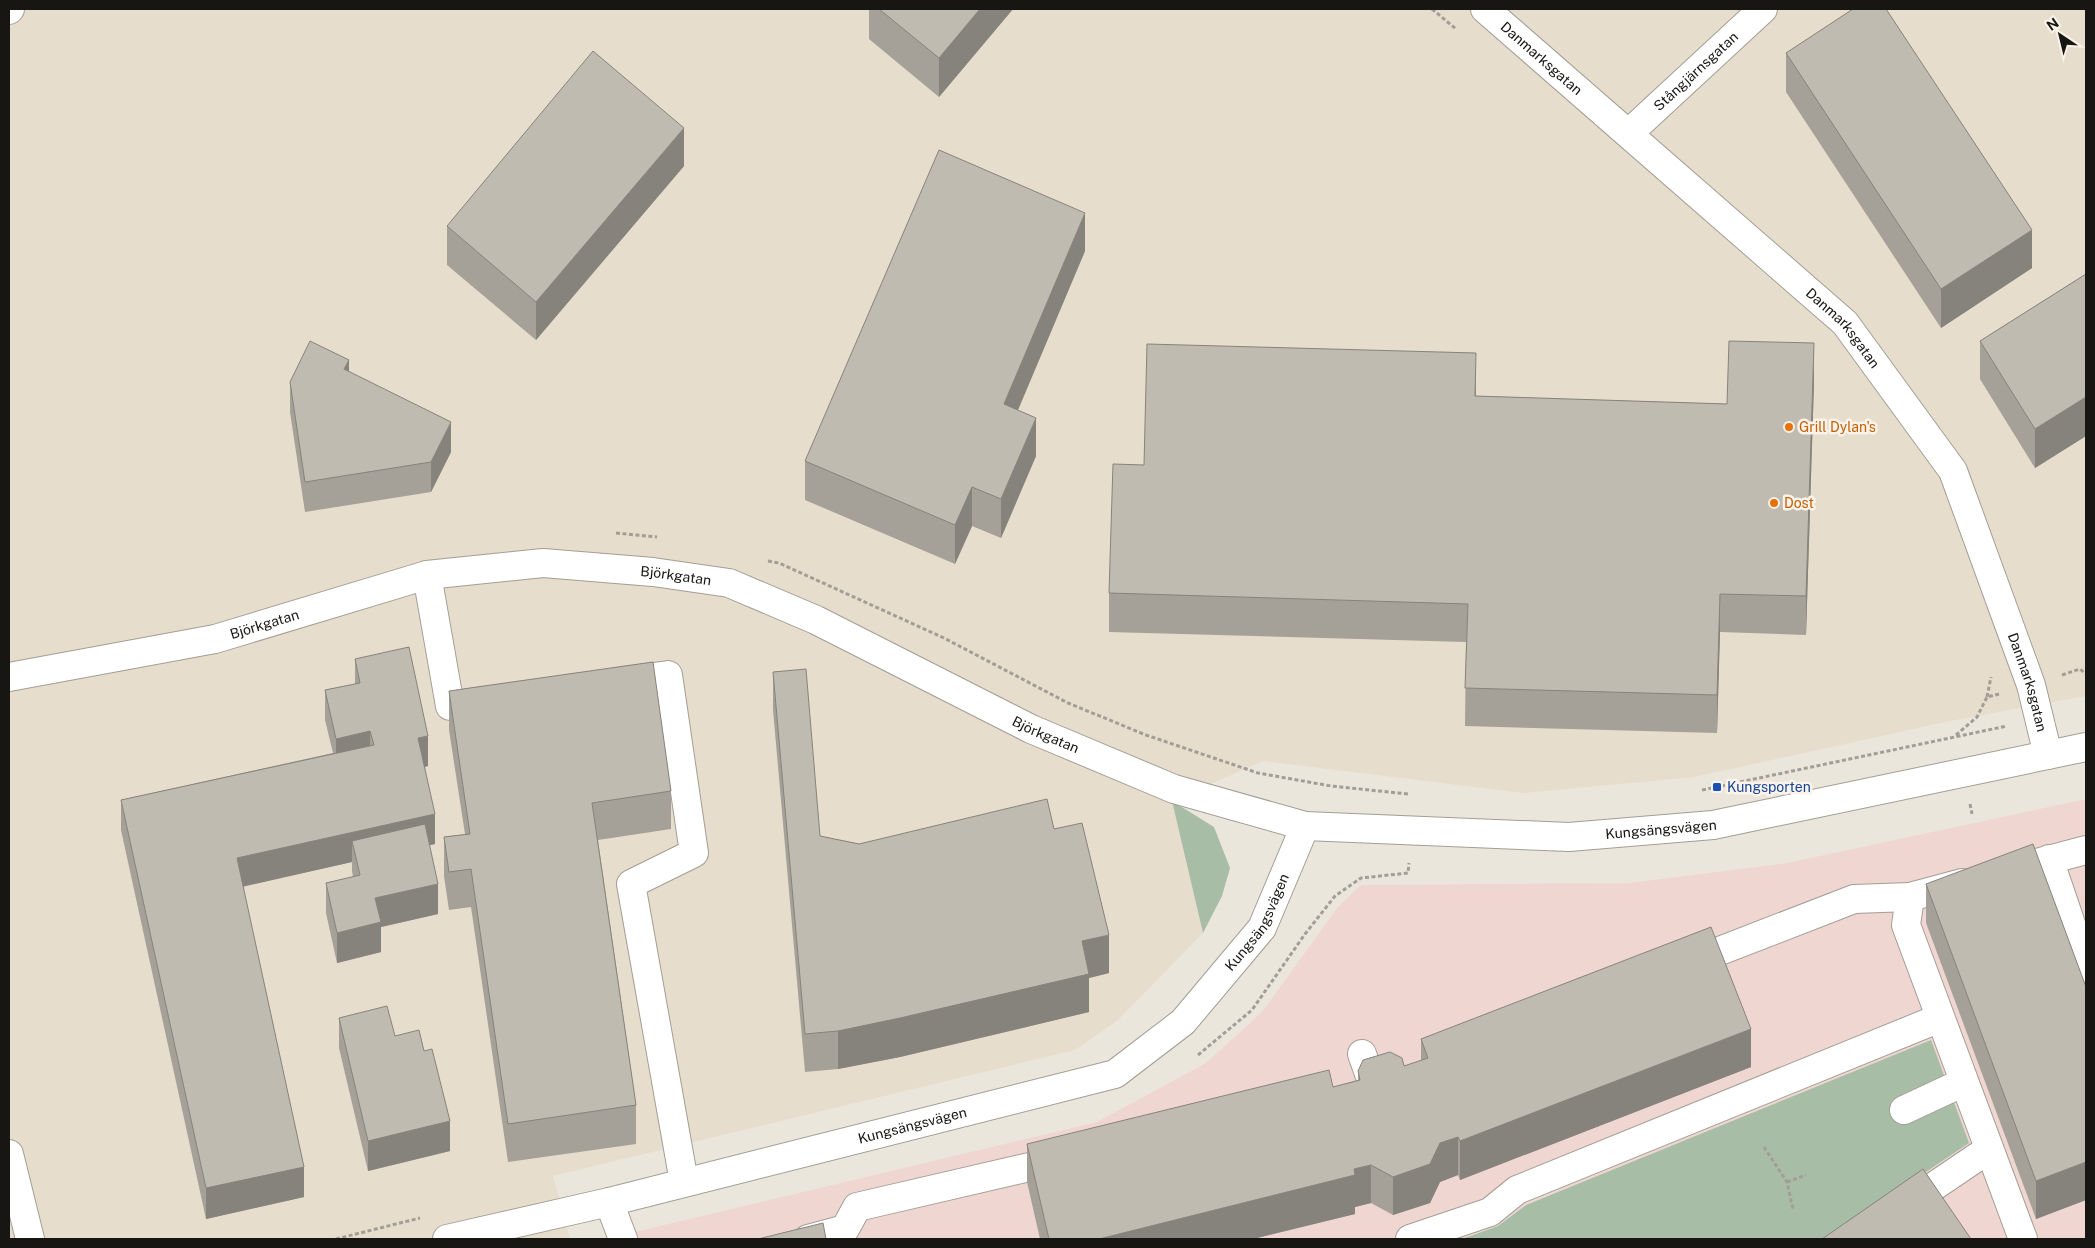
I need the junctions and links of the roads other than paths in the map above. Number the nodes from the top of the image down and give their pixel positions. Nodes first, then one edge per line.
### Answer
1 (1485, 9) edge
2 (1763, 9) edge
3 (1629, 133) junction
4 (427, 575) junction
5 (9, 677) edge
6 (592, 686) edge
7 (507, 698) edge
8 (2086, 747) edge
9 (2048, 755) junction
10 (1305, 826) junction
11 (2086, 850) edge
12 (2049, 860) junction
13 (1910, 897) junction
14 (2085, 958) edge
15 (1667, 971) edge
16 (1940, 1018) junction
17 (1362, 1054) dead end
18 (1964, 1082) junction
19 (1344, 1089) edge
20 (1904, 1110) dead end
21 (1989, 1149) junction
22 (1092, 1152) edge
23 (9, 1154) edge
24 (684, 1182) junction
25 (609, 1202) junction
26 (846, 1234) edge
27 (30, 1239) edge
28 (447, 1239) edge
29 (623, 1239) edge
30 (808, 1239) edge
31 (1410, 1239) edge
32 (1856, 1239) edge
33 (2023, 1239) edge

1 - 3 street, Danmarksgatan
2 - 3 street, Stångjärnsgatan
3 - 9 street, Danmarksgatan
4 - 5 street, Björkgatan
4 - 7 street
4 - 10 street, Björkgatan
6 - 24 street
8 - 9 street, Kungsängsvägen
9 - 10 street, Kungsängsvägen
10 - 24 street, Kungsängsvägen
11 - 12 street
12 - 13 street
12 - 14 street
13 - 15 street
13 - 16 street
16 - 18 street
16 - 31 street
17 - 19 street
18 - 20 street
18 - 21 street
21 - 32 street
21 - 33 street
22 - 26 street
23 - 27 street
24 - 25 street, Kungsängsvägen
25 - 28 street, Kungsängsvägen
25 - 29 street
26 - 30 street

